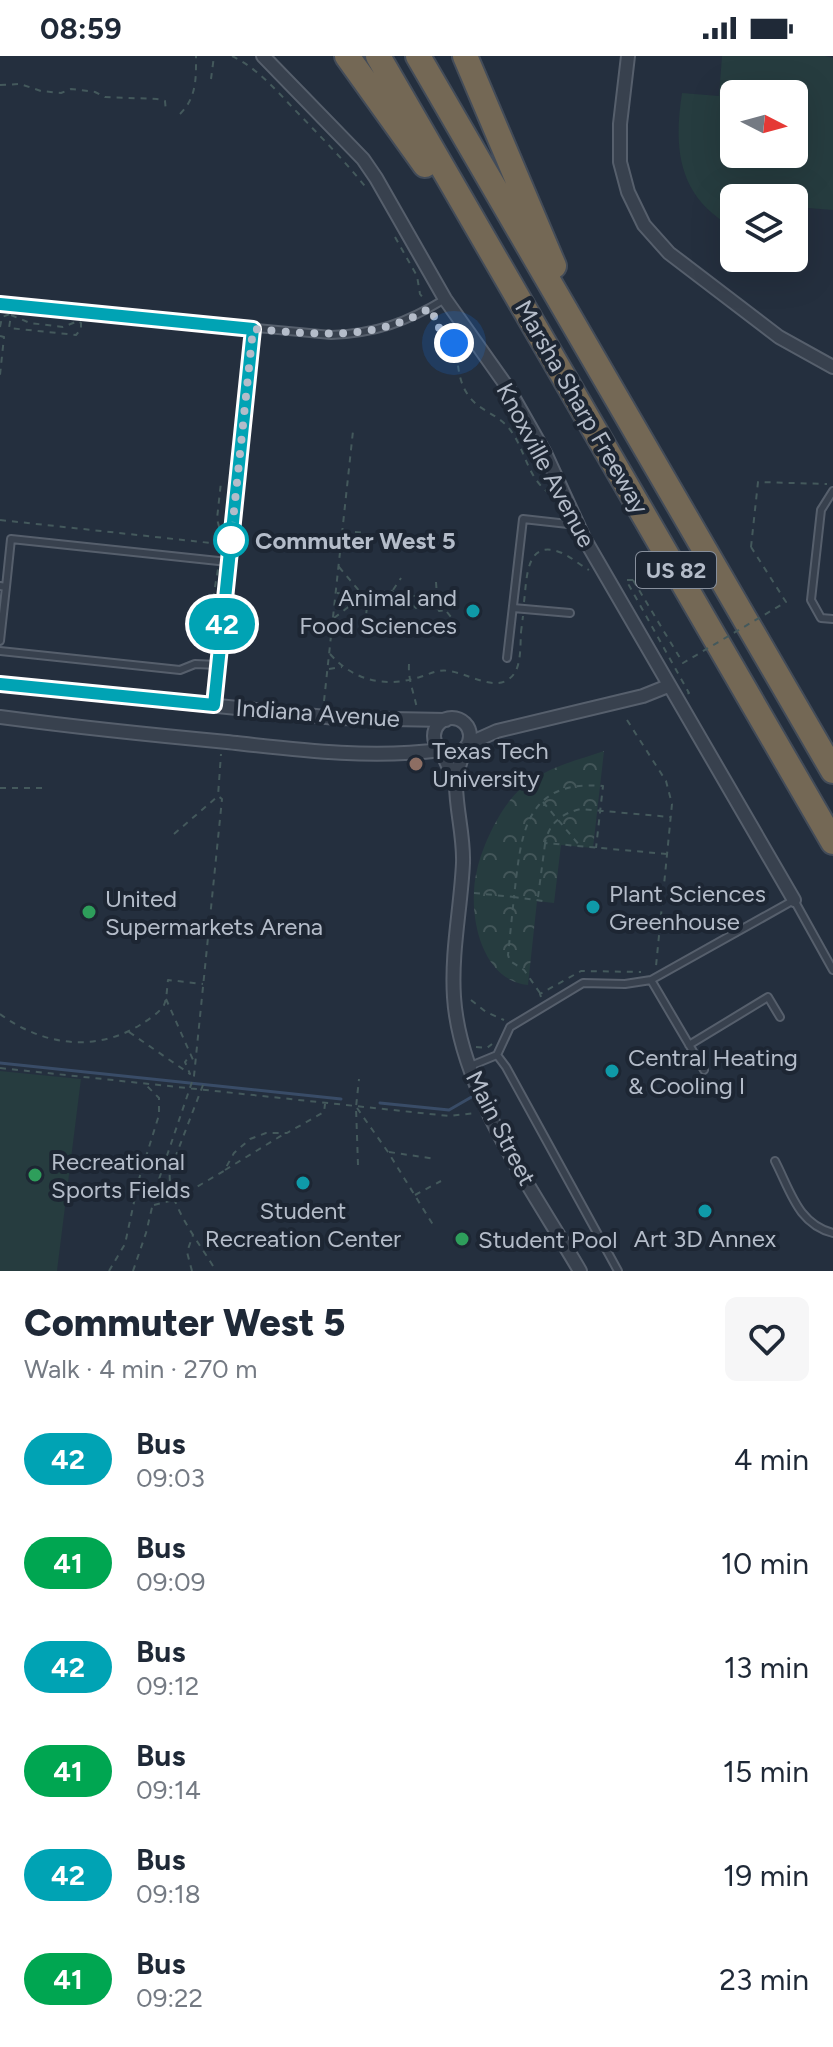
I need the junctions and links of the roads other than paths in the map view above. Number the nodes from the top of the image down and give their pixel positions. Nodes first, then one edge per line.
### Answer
1 (263, 56) edge
2 (347, 56) edge
3 (378, 56) edge
4 (418, 56) edge
5 (465, 56) edge
6 (628, 56) edge
7 (519, 297) junction
8 (445, 299) junction
9 (0, 304) edge
10 (253, 329) junction
11 (833, 367) edge
12 (601, 375) junction
13 (832, 491) edge
14 (577, 525) junction
15 (228, 562) junction
16 (3, 586) edge
17 (513, 608) junction
18 (570, 613) dead end
19 (833, 619) edge
20 (0, 641) edge
21 (0, 651) edge
22 (507, 658) dead end
23 (218, 665) junction
24 (0, 684) edge
25 (668, 686) junction
26 (214, 705) junction
27 (0, 717) edge
28 (446, 720) junction
29 (461, 721) junction
30 (497, 731) junction
31 (467, 746) junction
32 (441, 750) junction
33 (833, 771) edge
34 (456, 784) junction
35 (833, 842) edge
36 (794, 900) junction
37 (833, 970) edge
38 (651, 980) junction
39 (780, 1017) dead end
40 (689, 1045) junction
41 (497, 1055) junction
42 (466, 1061) junction
43 (704, 1070) dead end
44 (775, 1161) dead end
45 (833, 1233) edge
46 (580, 1271) edge
47 (618, 1271) edge

1 - 8 street, Knoxville Avenue
2 - 7 highway
3 - 7 highway, Marsha Sharp Freeway / US 82
4 - 12 highway, Marsha Sharp Freeway / US 82
5 - 12 highway
6 - 11 street
7 - 35 highway, Marsha Sharp Freeway / US 82
8 - 10 lane
8 - 14 street, Knoxville Avenue
9 - 10 lane
10 - 15 lane
12 - 33 highway, Marsha Sharp Freeway / US 82
13 - 19 lane
14 - 17 lane
14 - 25 street, Knoxville Avenue
15 - 16 lane
15 - 23 lane
16 - 20 lane
17 - 18 lane
17 - 22 lane
21 - 23 lane
23 - 26 lane
24 - 26 street, Indiana Avenue
25 - 30 street
25 - 36 street, Knoxville Avenue
26 - 28 street, Indiana Avenue
27 - 32 street, Indiana Avenue
28 - 29 street
28 - 32 street
29 - 30 street
29 - 31 street
30 - 31 street
31 - 32 street
31 - 34 street, Main Street
32 - 34 street, Main Street
34 - 42 street, Main Street
36 - 37 lane
36 - 38 lane
38 - 40 lane
38 - 41 lane
39 - 40 lane
40 - 43 lane
41 - 42 lane
41 - 47 lane
42 - 46 street, Main Street
44 - 45 lane

